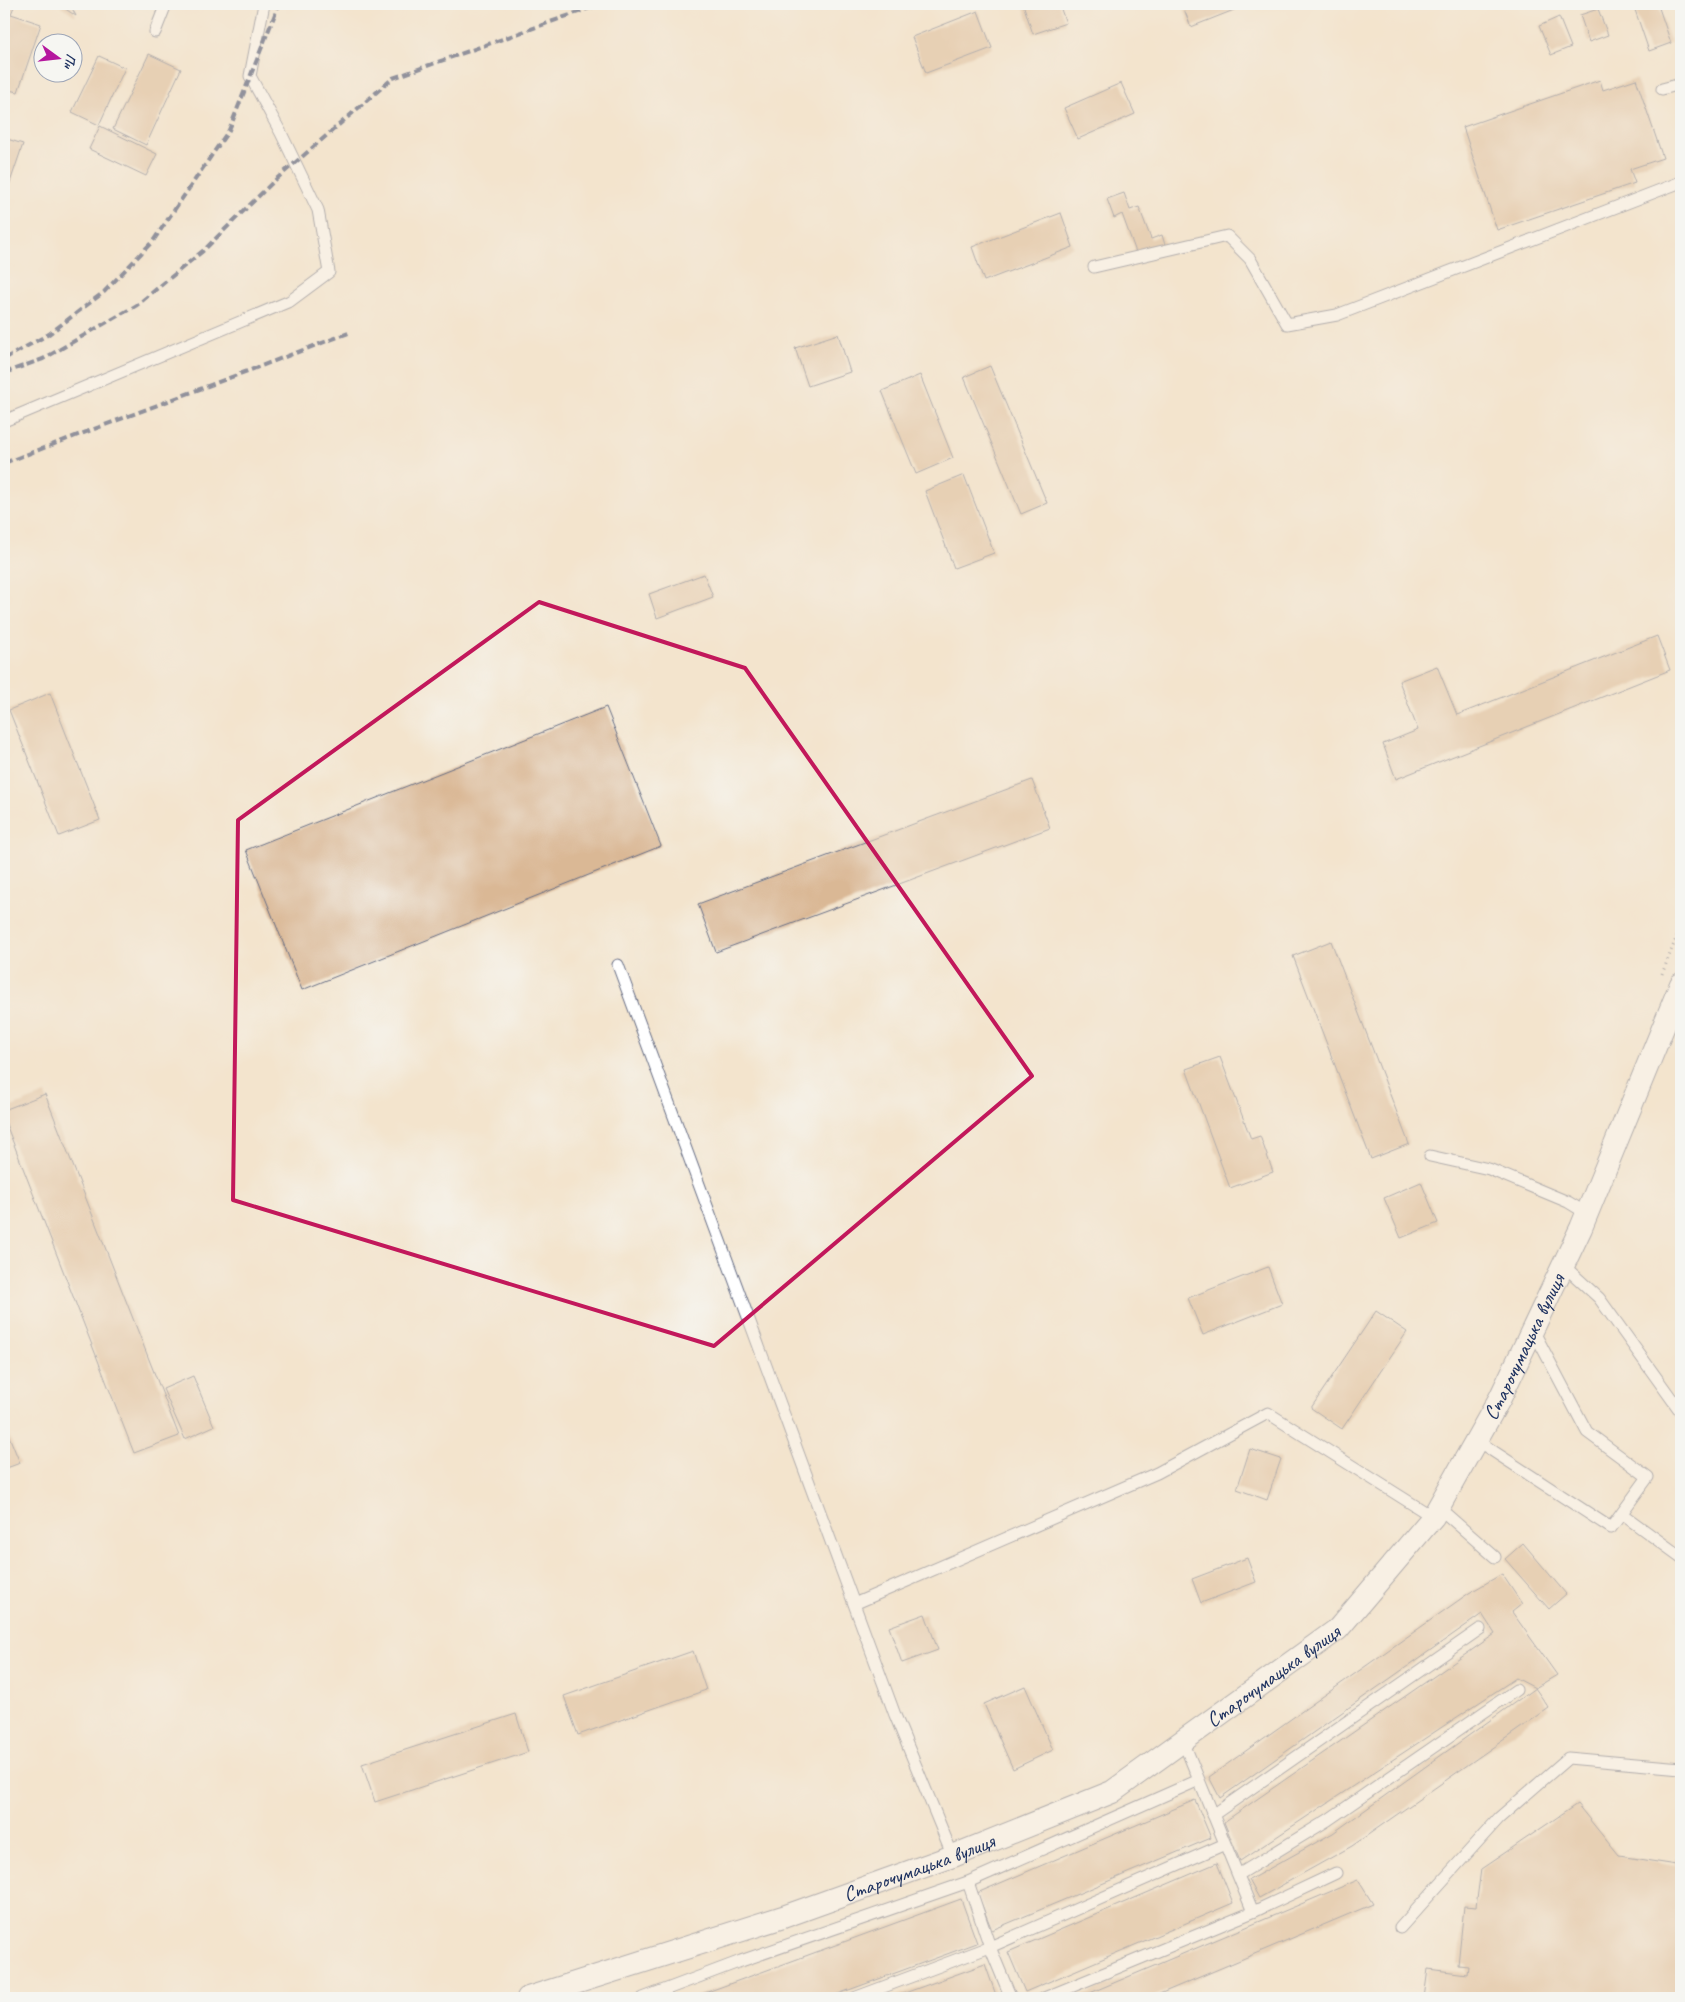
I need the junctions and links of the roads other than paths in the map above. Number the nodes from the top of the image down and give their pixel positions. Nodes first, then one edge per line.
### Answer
1 (166, 4) edge
2 (264, 4) edge
3 (155, 32) dead end
4 (1681, 84) edge
5 (1662, 89) dead end
6 (1681, 182) edge
7 (1094, 267) dead end
8 (4, 421) edge
9 (618, 965) dead end
10 (1681, 984) edge
11 (1430, 1156) dead end
12 (1586, 1213) junction
13 (1563, 1265) junction
14 (1532, 1330) junction
15 (1681, 1412) edge
16 (1476, 1440) junction
17 (1436, 1512) junction
18 (1622, 1514) junction
19 (1495, 1557) dead end
20 (1681, 1557) edge
21 (854, 1604) junction
22 (1480, 1629) dead end
23 (1516, 1690) dead end
24 (1183, 1741) junction
25 (1681, 1768) edge
26 (1199, 1780) junction
27 (1213, 1815) junction
28 (1225, 1844) junction
29 (953, 1856) junction
30 (1336, 1873) dead end
31 (1238, 1875) junction
32 (968, 1882) junction
33 (1253, 1912) junction
34 (1400, 1928) dead end
35 (990, 1947) junction
36 (528, 1998) edge
37 (643, 1998) edge
38 (854, 1998) edge
39 (1011, 1998) edge
40 (1044, 1998) edge

1 - 3 lane
2 - 8 lane
4 - 5 lane
6 - 7 lane
9 - 21 lane
10 - 12 street, Старочумацька вулиця
11 - 12 lane
12 - 13 street, Старочумацька вулиця
13 - 14 street, Старочумацька вулиця
13 - 15 lane
14 - 16 street, Старочумацька вулиця
14 - 18 lane
16 - 17 street, Старочумацька вулиця
16 - 18 lane
17 - 19 lane
17 - 21 lane
17 - 24 street, Старочумацька вулиця
18 - 20 lane
21 - 29 lane
22 - 27 lane
23 - 31 lane
24 - 26 lane
24 - 29 street, Старочумацька вулиця
25 - 34 lane
26 - 27 lane
26 - 32 lane
27 - 28 lane
28 - 31 lane
28 - 35 lane
29 - 36 street, Старочумацька вулиця
30 - 33 lane
31 - 33 lane
32 - 35 lane
32 - 37 lane
33 - 40 lane
35 - 38 lane
35 - 39 lane

